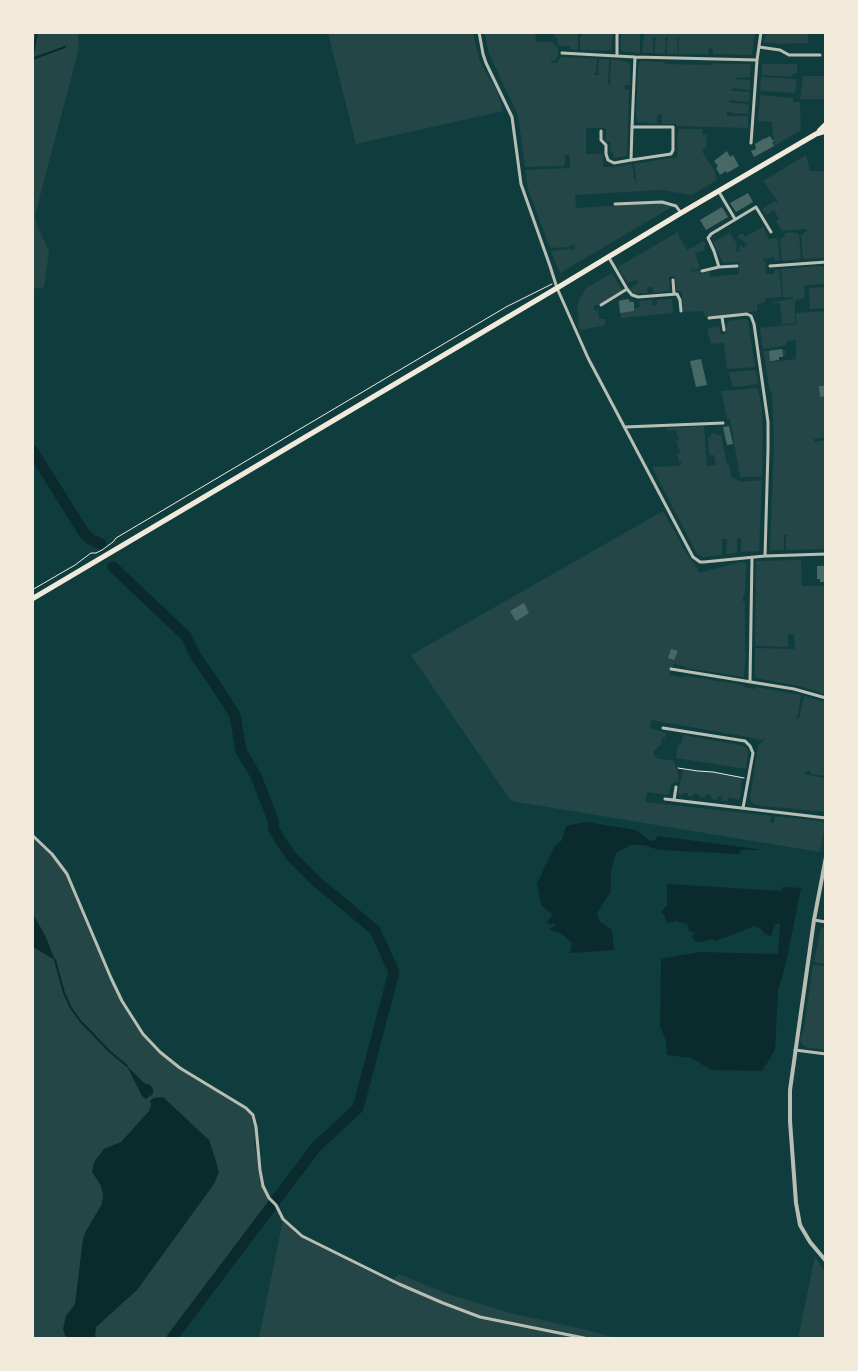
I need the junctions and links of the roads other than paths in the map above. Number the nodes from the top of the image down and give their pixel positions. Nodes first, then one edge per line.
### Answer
1 (479, 32) edge
2 (617, 32) edge
3 (761, 32) edge
4 (759, 47) junction
5 (562, 53) dead end
6 (820, 55) dead end
7 (617, 56) junction
8 (634, 57) junction
9 (757, 60) junction
10 (826, 124) edge
11 (632, 126) junction
12 (601, 131) dead end
13 (826, 131) edge
14 (816, 134) junction
15 (751, 143) dead end
16 (632, 160) junction
17 (719, 192) junction
18 (615, 204) dead end
19 (682, 213) junction
20 (735, 219) junction
21 (771, 232) dead end
22 (608, 256) junction
23 (826, 262) edge
24 (736, 266) dead end
25 (770, 266) dead end
26 (719, 267) junction
27 (702, 271) dead end
28 (673, 280) dead end
29 (557, 288) junction
30 (627, 289) junction
31 (674, 294) junction
32 (601, 305) dead end
33 (681, 310) dead end
34 (722, 317) junction
35 (709, 318) dead end
36 (724, 330) dead end
37 (723, 423) dead end
38 (625, 427) junction
39 (826, 554) edge
40 (765, 556) junction
41 (752, 557) junction
42 (32, 600) edge
43 (671, 670) dead end
44 (750, 682) junction
45 (826, 698) edge
46 (663, 728) dead end
47 (676, 787) dead end
48 (665, 799) dead end
49 (674, 800) junction
50 (743, 808) junction
51 (826, 818) edge
52 (32, 835) edge
53 (826, 856) edge
54 (814, 920) junction
55 (826, 922) edge
56 (795, 1050) junction
57 (826, 1054) edge
58 (826, 1262) edge
59 (584, 1338) edge

1 - 29 street
2 - 7 street
3 - 4 street
4 - 6 street
4 - 9 street
5 - 7 street
7 - 8 street
8 - 9 street
8 - 11 street
9 - 15 street
10 - 14 main road
11 - 16 street
11 - 16 street
12 - 16 street
13 - 14 main road
14 - 17 main road
17 - 19 main road
17 - 20 street
18 - 19 street
19 - 22 main road
20 - 21 street
20 - 26 street
22 - 29 main road
22 - 30 street
23 - 25 street
24 - 26 street
26 - 27 street
28 - 31 street
29 - 38 street
29 - 42 main road
30 - 31 street
30 - 32 street
31 - 33 street
34 - 35 street
34 - 36 street
34 - 40 street
37 - 38 street
38 - 41 street
39 - 40 street
40 - 41 street
41 - 44 street
43 - 44 street
44 - 45 street
46 - 50 street
47 - 49 street
48 - 49 street
49 - 50 street
50 - 51 street
52 - 59 street
53 - 54 street
54 - 55 street
54 - 56 street
56 - 57 street
56 - 58 street

